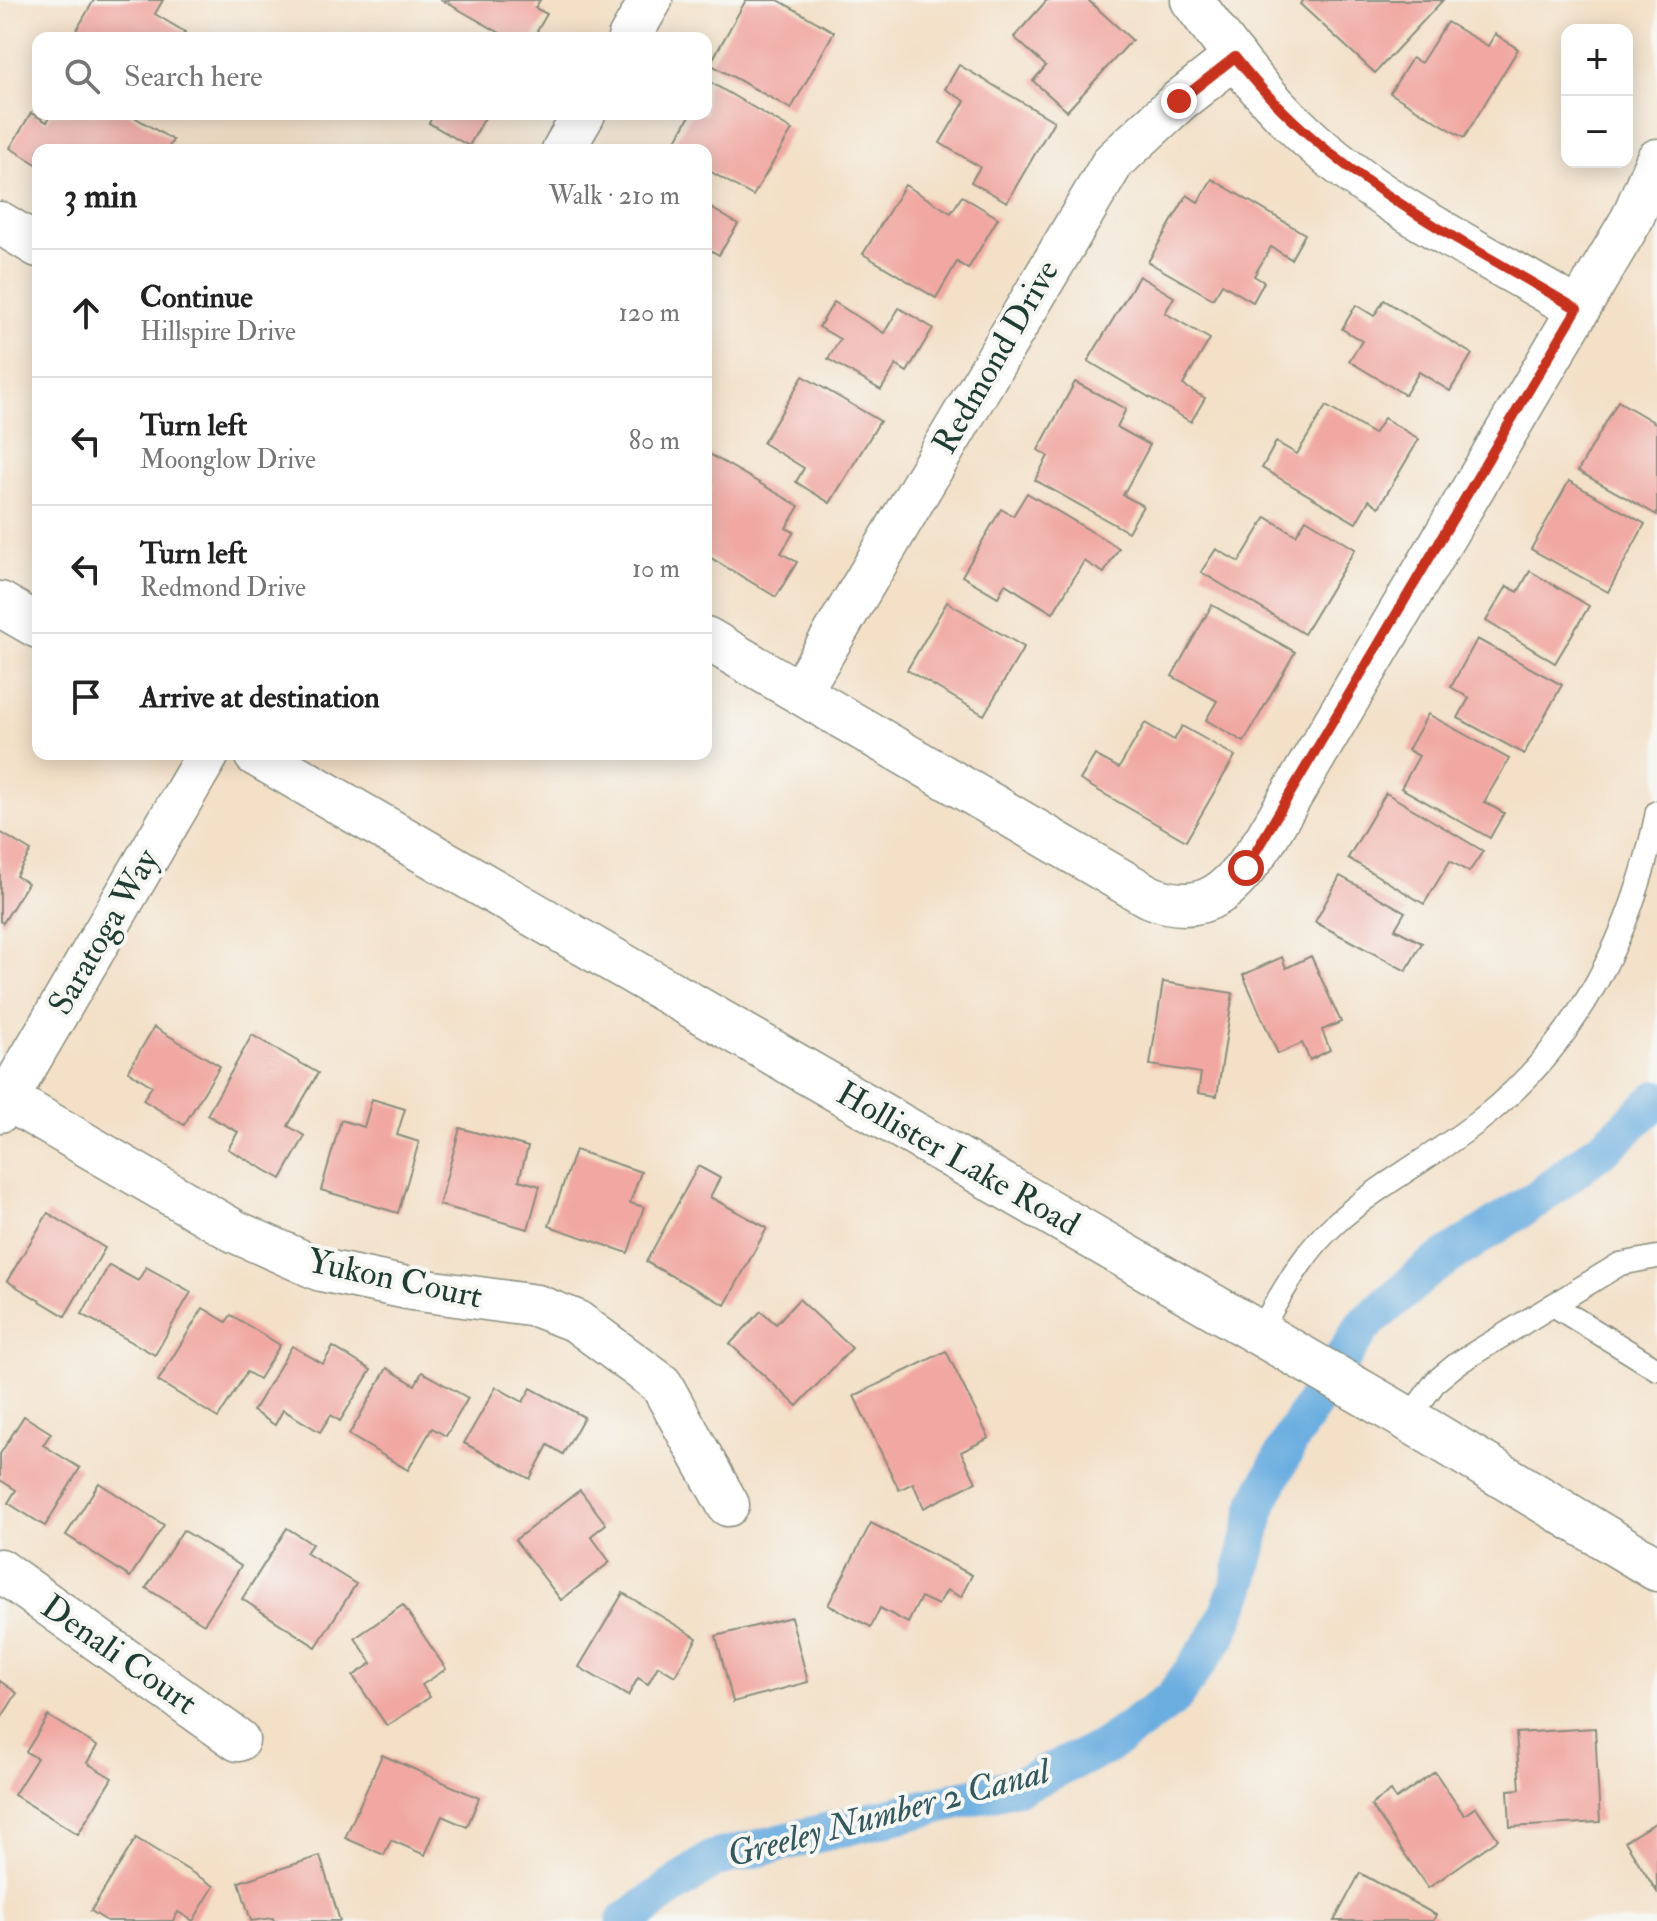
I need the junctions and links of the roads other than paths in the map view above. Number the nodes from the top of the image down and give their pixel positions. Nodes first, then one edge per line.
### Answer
1 (651, 0) edge
2 (1192, 0) edge
3 (632, 32) edge
4 (1235, 57) junction
5 (580, 120) edge
6 (566, 144) edge
7 (1657, 160) edge
8 (0, 223) edge
9 (32, 242) edge
10 (1577, 309) junction
11 (0, 604) edge
12 (32, 623) edge
13 (712, 641) edge
14 (800, 692) junction
15 (205, 760) edge
16 (266, 760) edge
17 (1657, 812) edge
18 (4, 1105) edge
19 (1657, 1257) edge
20 (1553, 1305) junction
21 (1271, 1340) junction
22 (1657, 1369) edge
23 (1396, 1412) junction
24 (728, 1505) dead end
25 (1657, 1569) edge
26 (0, 1570) edge
27 (238, 1740) dead end

1 - 3 street
2 - 4 street
4 - 10 street
4 - 14 street, Redmond Drive
5 - 6 street
7 - 10 street
8 - 9 street
10 - 14 street
11 - 12 street
13 - 14 street
15 - 18 street, Saratoga Way
16 - 21 street, Hollister Lake Road
17 - 21 lane
18 - 24 street, Yukon Court
19 - 20 lane
20 - 22 lane
20 - 23 lane
21 - 23 street, Hollister Lake Road
23 - 25 street, Hollister Lake Road
26 - 27 street, Denali Court

